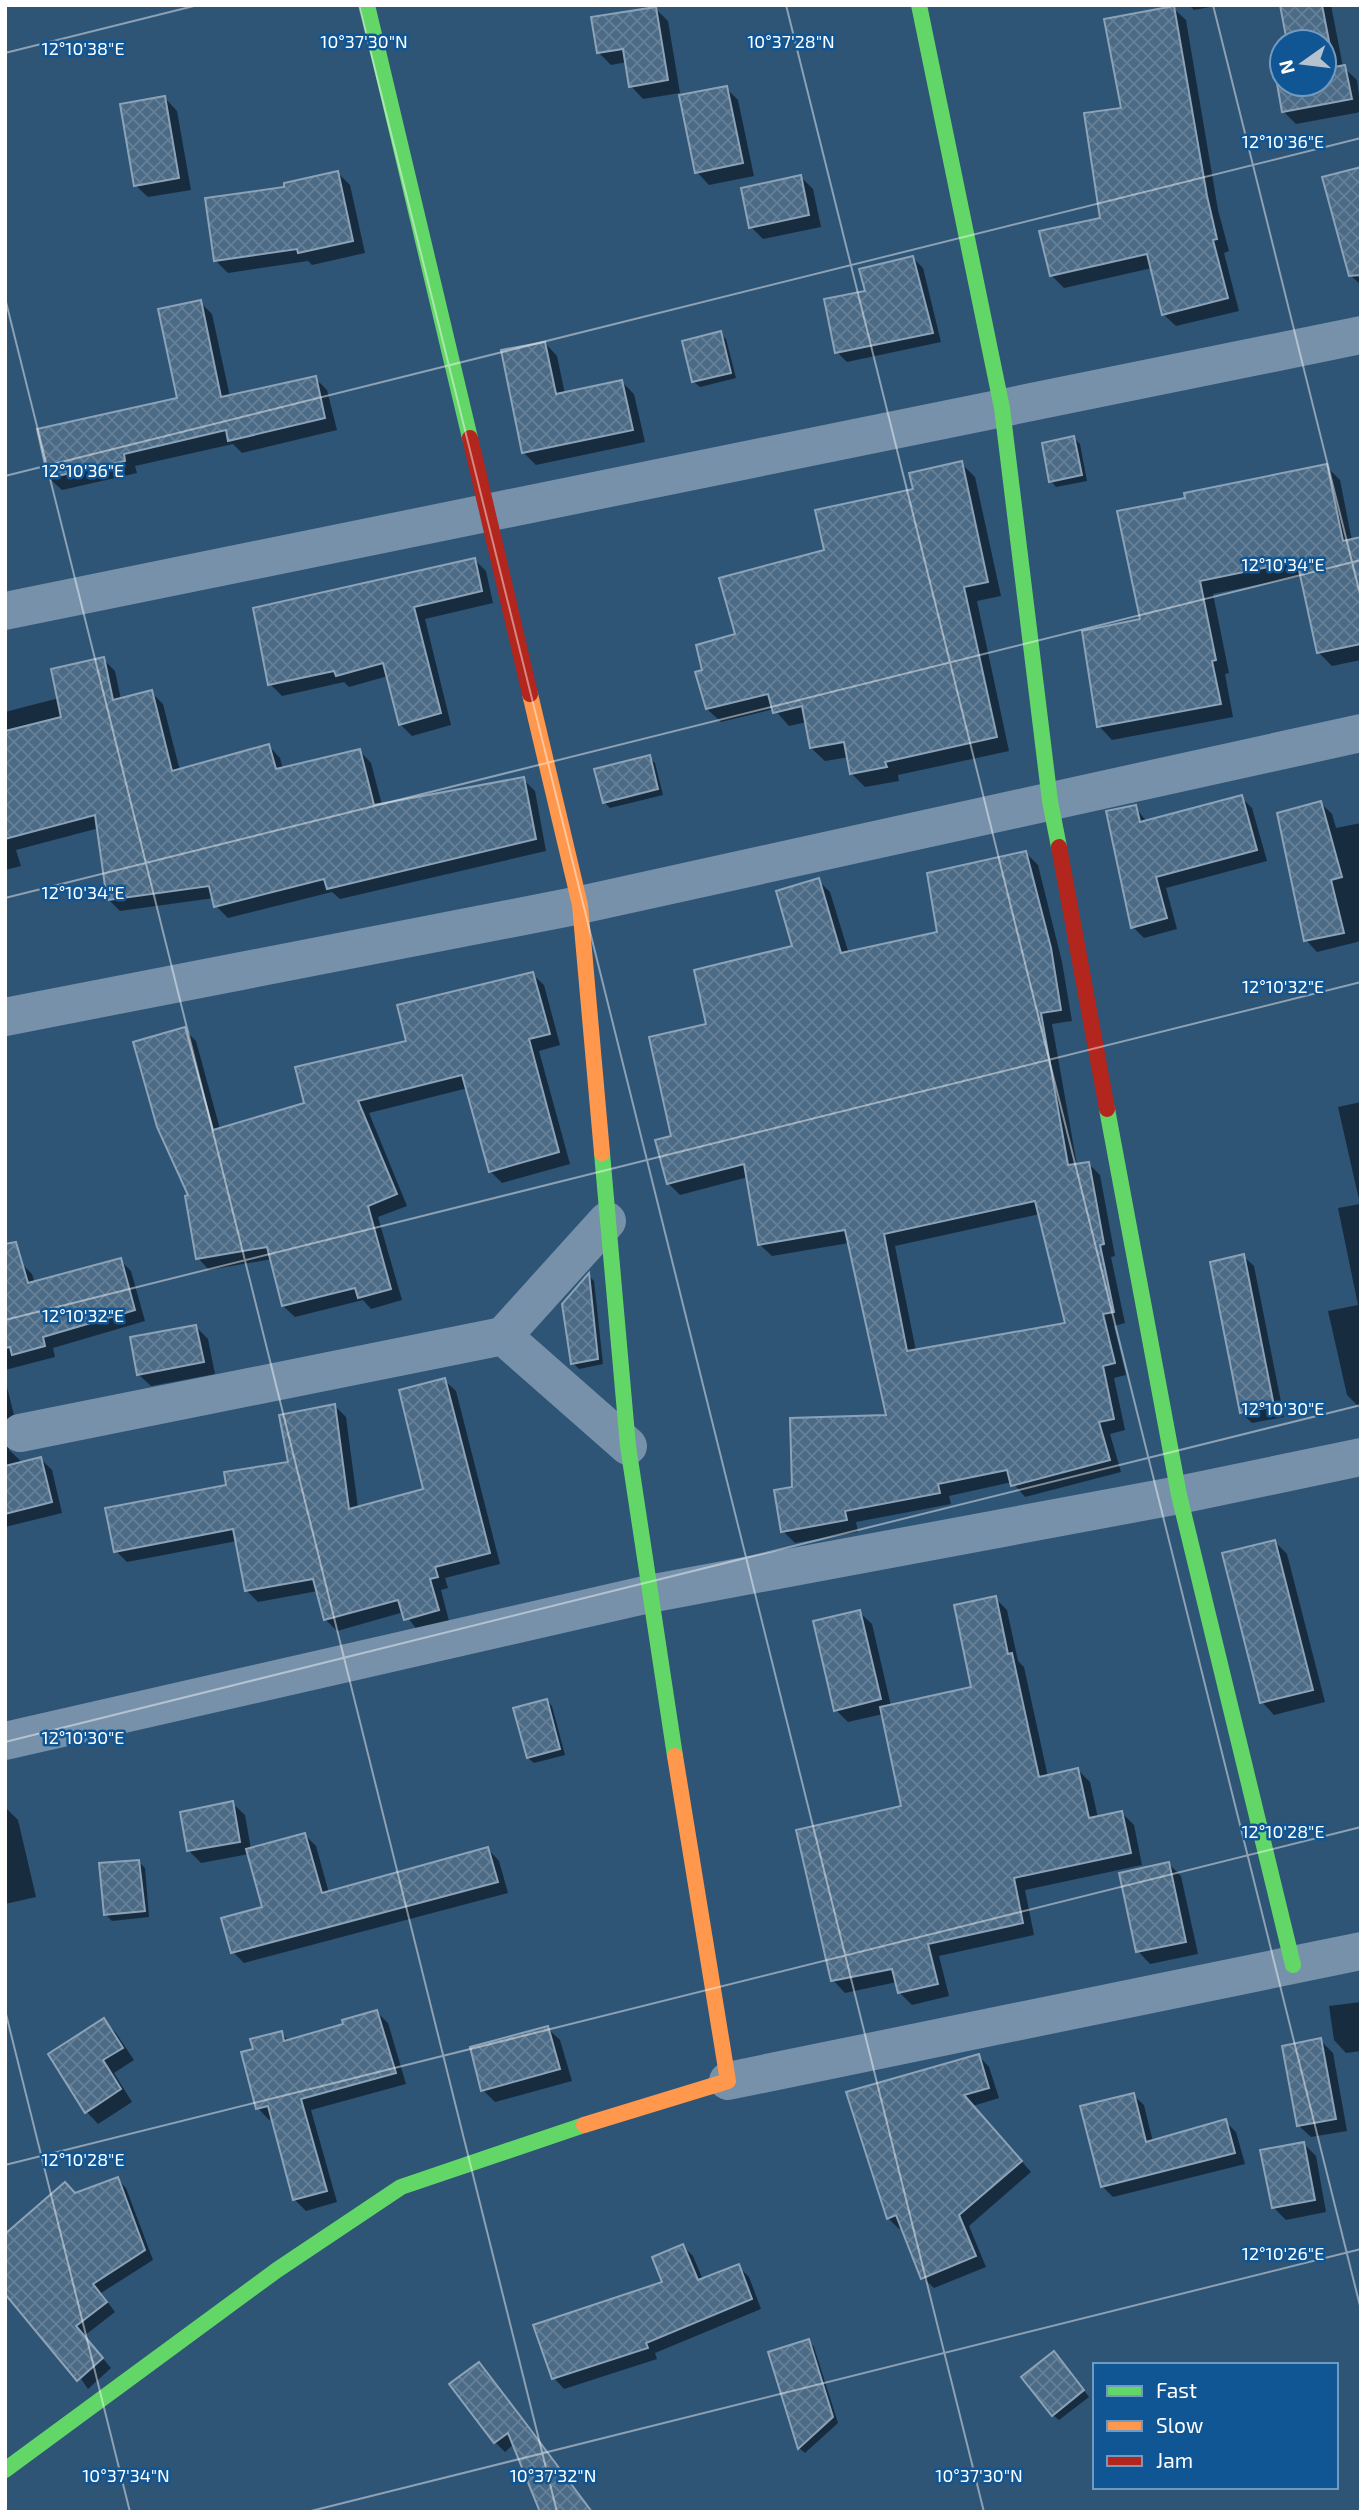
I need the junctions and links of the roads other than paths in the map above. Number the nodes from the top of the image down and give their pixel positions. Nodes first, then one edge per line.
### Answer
1 (367, 5) edge
2 (919, 5) edge
3 (1361, 335) edge
4 (1002, 408) junction
5 (486, 513) junction
6 (5, 611) edge
7 (1361, 733) edge
8 (1050, 801) junction
9 (580, 905) junction
10 (5, 1017) edge
11 (607, 1222) junction
12 (503, 1336) junction
13 (20, 1433) dead end
14 (628, 1446) junction
15 (1361, 1457) edge
16 (1179, 1495) junction
17 (649, 1594) junction
18 (5, 1741) edge
19 (1361, 1951) edge
20 (1293, 1965) junction
21 (728, 2081) junction
22 (5, 2470) edge

1 - 5 street
2 - 4 street
3 - 4 street
4 - 5 street
4 - 8 street
5 - 6 street
5 - 9 street
7 - 8 street
8 - 9 street
8 - 16 street
9 - 10 street
9 - 11 street
11 - 12 street
11 - 14 street
12 - 13 street
12 - 14 street
14 - 17 street
15 - 16 street
16 - 17 street
16 - 20 street
17 - 18 street
17 - 21 street
19 - 20 street
20 - 21 street
21 - 22 street

